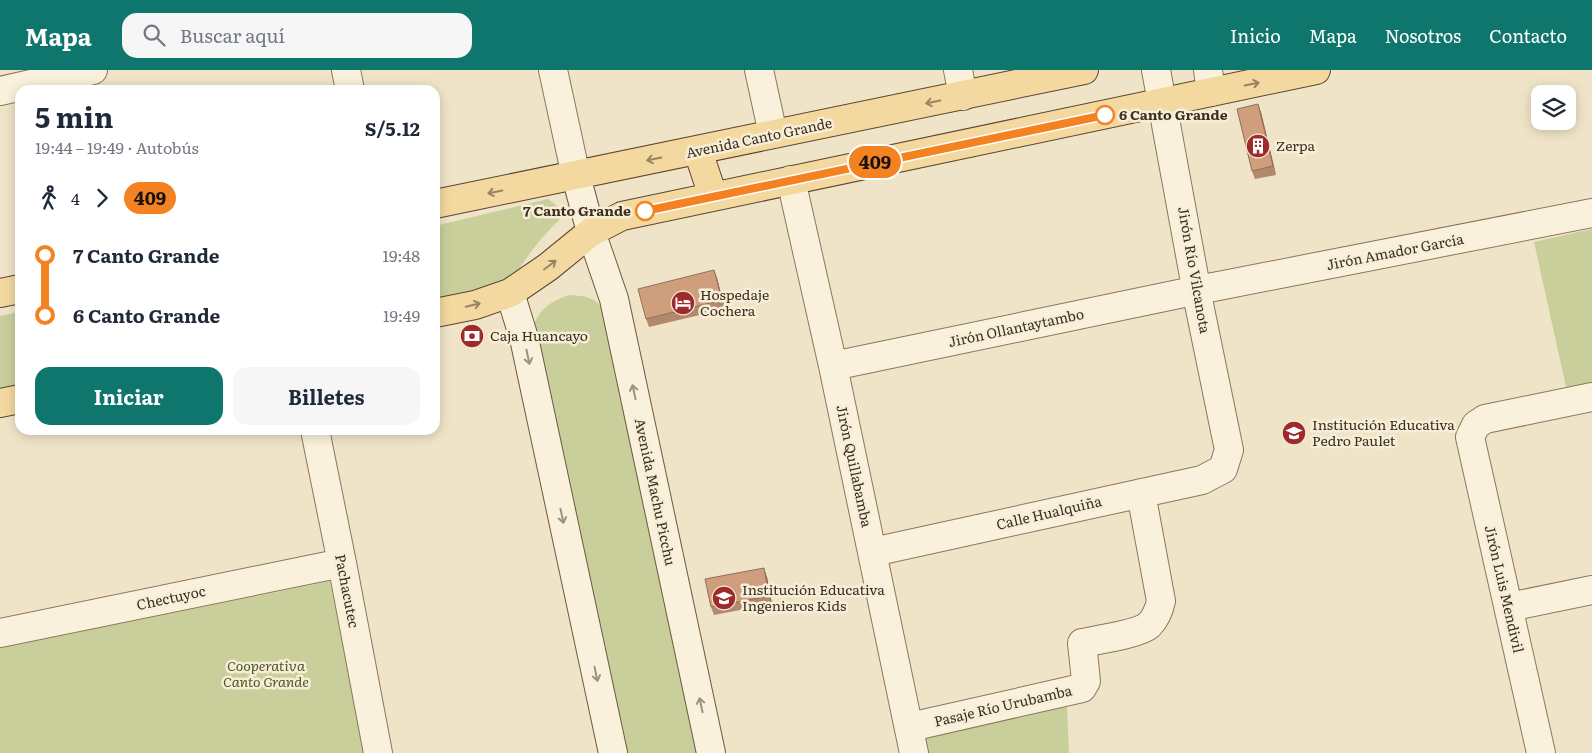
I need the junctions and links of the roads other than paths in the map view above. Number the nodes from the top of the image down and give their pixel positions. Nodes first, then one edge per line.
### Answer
1 (93, 70) edge
2 (346, 70) edge
3 (553, 70) edge
4 (759, 70) edge
5 (1084, 70) edge
6 (1156, 70) edge
7 (1316, 70) edge
8 (1018, 77) edge
9 (1209, 81) edge
10 (961, 83) edge
11 (27, 85) edge
12 (349, 85) edge
13 (15, 88) edge
14 (0, 91) edge
15 (1163, 102) junction
16 (773, 134) junction
17 (698, 151) junction
18 (576, 176) junction
19 (791, 180) junction
20 (713, 196) junction
21 (440, 203) edge
22 (1592, 213) edge
23 (591, 232) junction
24 (15, 290) edge
25 (1198, 290) junction
26 (0, 293) edge
27 (510, 293) junction
28 (440, 312) edge
29 (833, 366) junction
30 (1592, 397) edge
31 (15, 399) edge
32 (0, 403) edge
33 (316, 435) edge
34 (1223, 468) joint
35 (1140, 493) junction
36 (873, 552) junction
37 (342, 563) junction
38 (1592, 590) edge
39 (1509, 607) junction
40 (0, 633) edge
41 (911, 746) edge
42 (378, 753) edge
43 (613, 753) edge
44 (711, 753) edge
45 (1541, 753) edge

1 - 11 street
2 - 12 street
3 - 18 street, Avenida Machu Picchu
4 - 16 street
5 - 8 main road, Avenida Canto Grande
6 - 15 street, Jirón Río Vilcanota
9 -> 7 main road
8 - 10 main road, Avenida Canto Grande
9 - 15 main road
10 -> 16 main road, Avenida Canto Grande
13 - 14 street
15 - 19 main road
15 - 25 street, Jirón Río Vilcanota
16 - 17 main road, Avenida Canto Grande
17 -> 18 main road, Avenida Canto Grande
17 - 20 main road
18 -> 21 main road, Avenida Canto Grande
18 - 23 street, Avenida Machu Picchu
19 - 20 main road
19 - 29 street, Jirón Quillabamba
20 - 23 main road
22 - 25 street, Jirón Amador García
27 -> 23 main road
44 -> 23 street, Avenida Machu Picchu
24 - 26 main road
25 - 29 street, Jirón Ollantaytambo
25 - 34 street, Jirón Río Vilcanota
28 -> 27 main road
27 -> 43 street
29 - 36 street, Jirón Quillabamba
30 - 39 street, Jirón Luis Mendivil
31 - 32 main road
33 - 37 street, Pachacutec
34 - 35 street, Calle Hualquiña
35 - 36 street, Calle Hualquiña
35 - 41 street, Pasaje Río Urubamba
36 - 41 street, Jirón Quillabamba
37 - 40 street, Chectuyoc
37 - 42 street, Pachacutec
38 - 39 street
39 - 45 street, Jirón Luis Mendivil

